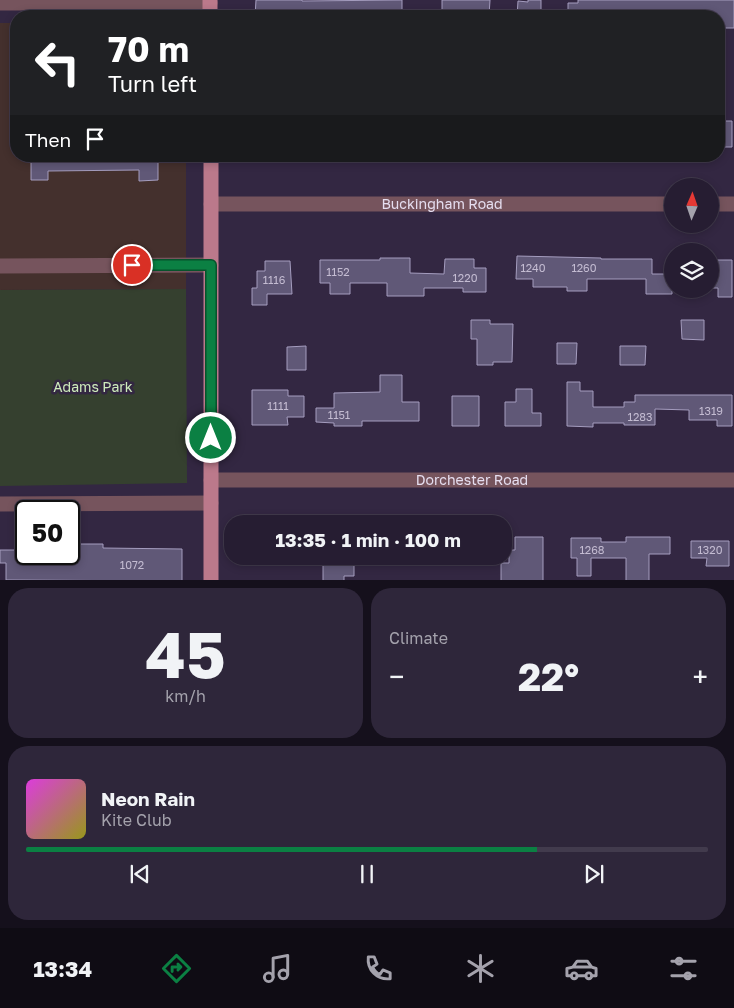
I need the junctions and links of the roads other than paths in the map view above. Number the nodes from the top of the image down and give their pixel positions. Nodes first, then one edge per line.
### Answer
1 (0, 3) edge
2 (210, 7) edge
3 (211, 162) edge
4 (211, 204) junction
5 (664, 204) edge
6 (719, 204) edge
7 (734, 204) edge
8 (211, 265) junction
9 (0, 266) edge
10 (211, 480) junction
11 (734, 480) edge
12 (211, 503) junction
13 (0, 504) edge
14 (211, 580) edge

1 - 2 street
3 - 4 main road
4 - 5 street, Buckingham Road
4 - 8 main road
6 - 7 street
8 - 9 street
8 - 10 main road
10 - 11 street, Dorchester Road
10 - 12 main road
12 - 13 street
12 - 14 main road

